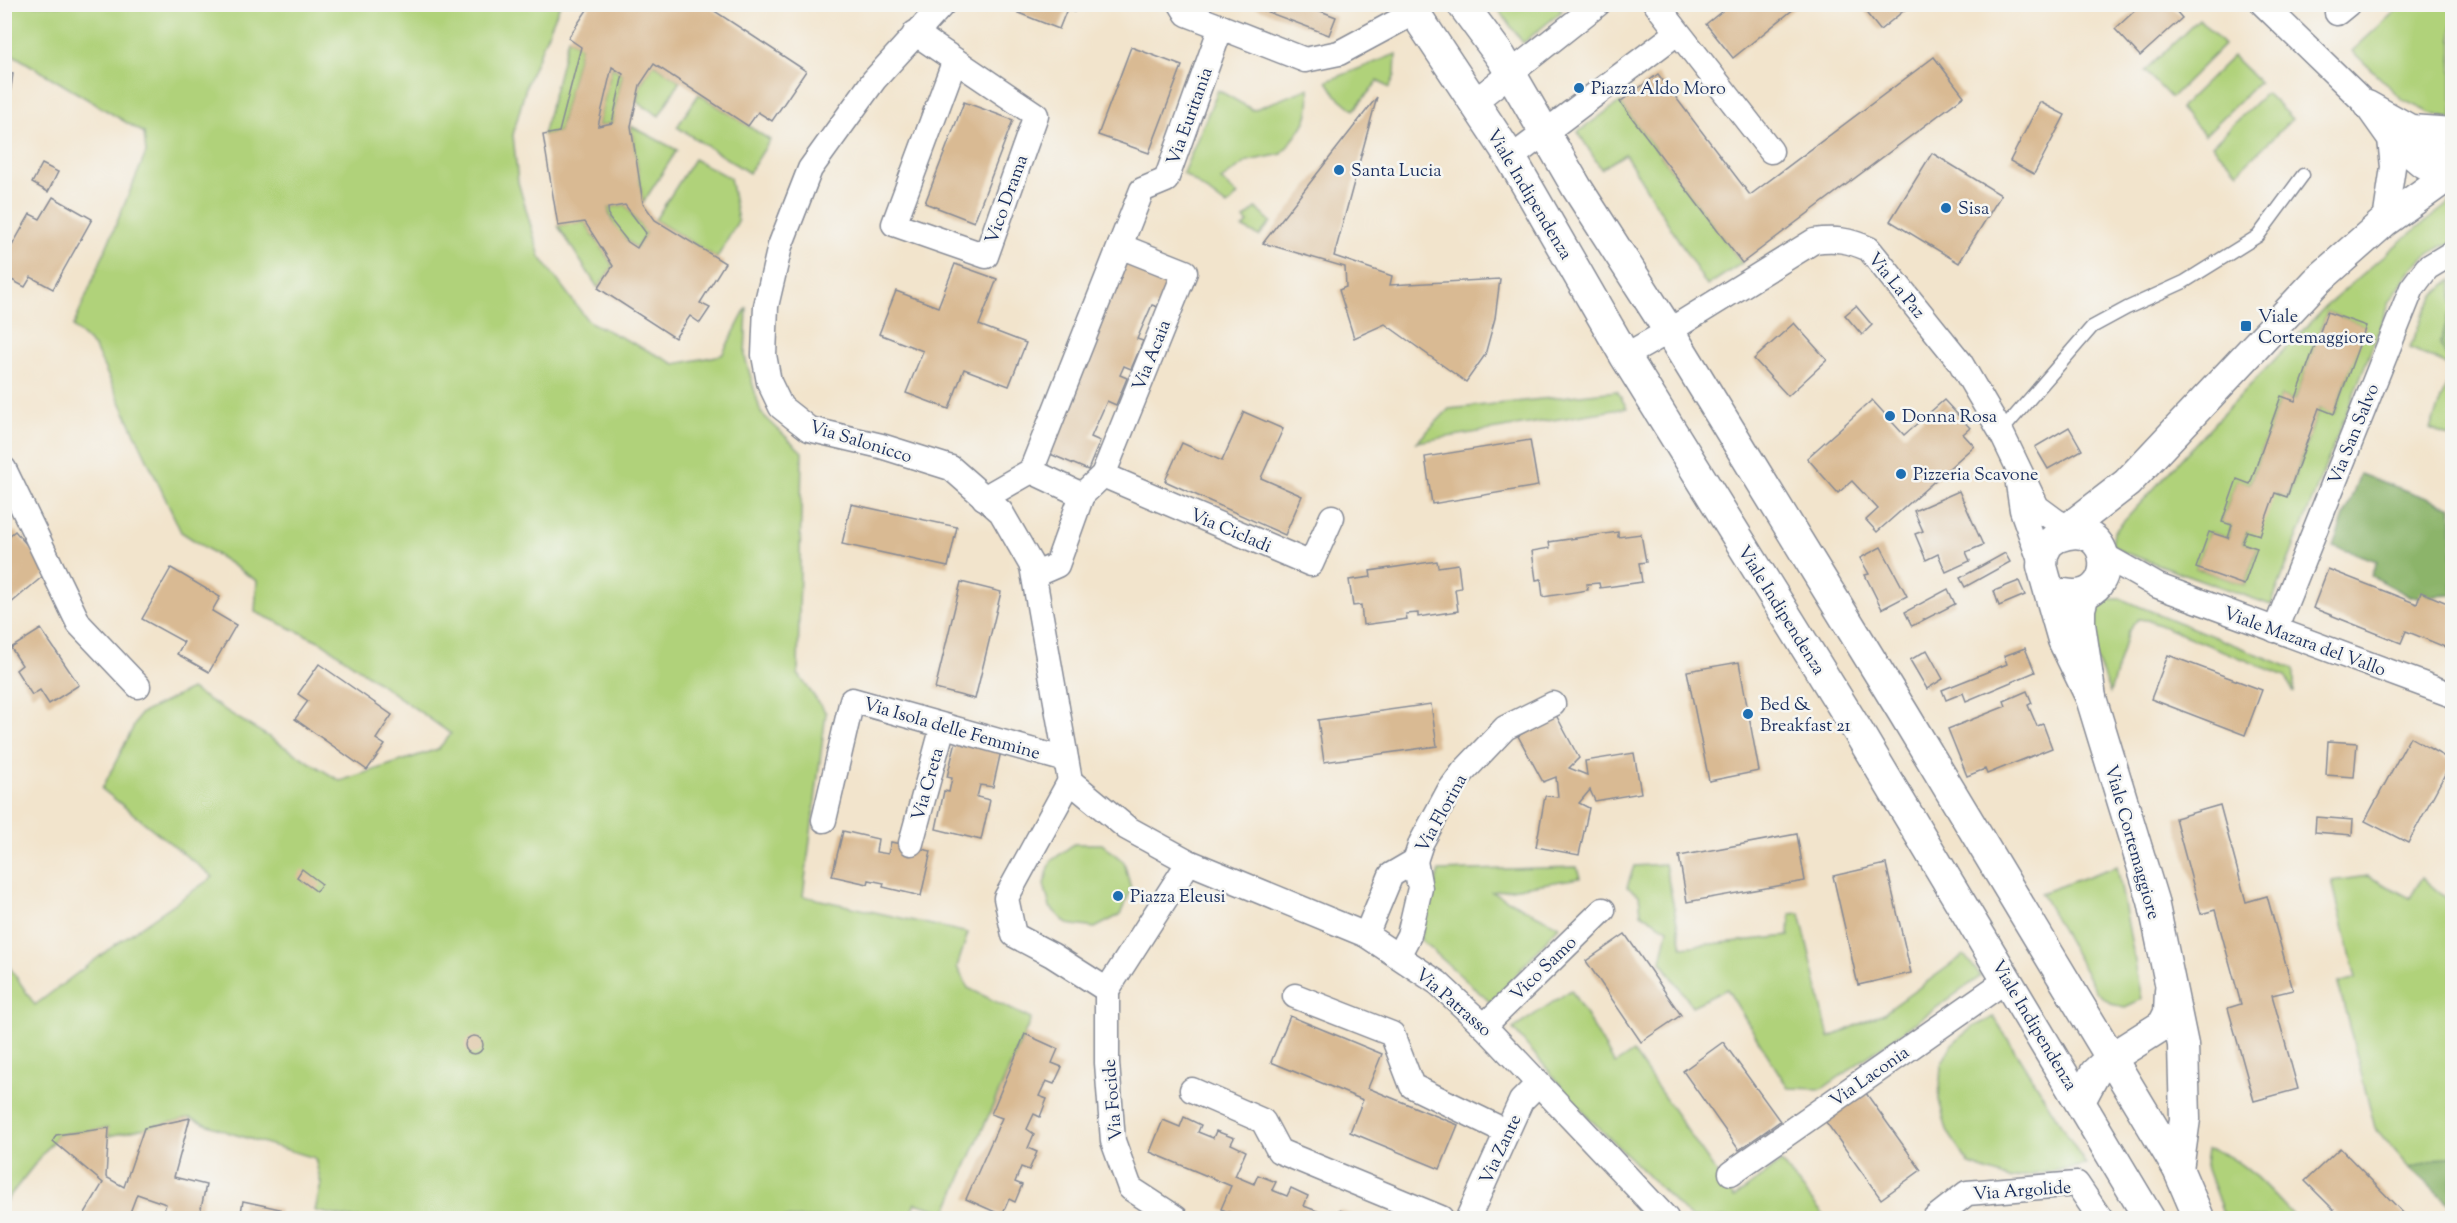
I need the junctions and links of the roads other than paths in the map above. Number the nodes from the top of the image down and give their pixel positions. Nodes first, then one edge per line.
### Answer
1 (943, 4) edge
2 (1181, 4) edge
3 (1462, 4) edge
4 (2263, 4) edge
5 (1592, 7) edge
6 (1663, 7) edge
7 (1412, 8) edge
8 (1221, 27) junction
9 (915, 33) junction
10 (1682, 38) junction
11 (955, 60) junction
12 (1511, 74) junction
13 (2363, 100) junction
14 (1474, 102) junction
15 (2411, 127) junction
16 (2452, 130) edge
17 (1545, 132) junction
18 (2390, 140) junction
19 (1771, 151) dead end
20 (1511, 158) junction
21 (2303, 175) dead end
22 (2449, 176) edge
23 (2385, 221) junction
24 (1120, 246) junction
25 (2452, 253) edge
26 (1669, 332) junction
27 (1625, 356) junction
28 (2001, 432) junction
29 (2016, 464) junction
30 (4, 469) edge
31 (1030, 471) junction
32 (1103, 475) junction
33 (1082, 495) junction
34 (984, 498) junction
35 (1332, 517) dead end
36 (2082, 540) junction
37 (2043, 572) junction
38 (1034, 575) junction
39 (2158, 586) junction
40 (2089, 591) junction
41 (2275, 630) junction
42 (138, 687) dead end
43 (2452, 695) edge
44 (2091, 698) junction
45 (1553, 704) dead end
46 (944, 726) junction
47 (1068, 770) junction
48 (824, 820) dead end
49 (911, 843) dead end
50 (1415, 861) junction
51 (1189, 862) junction
52 (1603, 910) dead end
53 (1366, 935) junction
54 (1398, 956) junction
55 (2008, 979) junction
56 (2170, 988) junction
57 (1107, 990) junction
58 (1295, 996) dead end
59 (1484, 1026) junction
60 (2091, 1026) junction
61 (2148, 1034) junction
62 (2111, 1058) junction
63 (1538, 1084) junction
64 (1192, 1090) dead end
65 (2080, 1101) junction
66 (1508, 1132) junction
67 (2178, 1169) junction
68 (1731, 1173) dead end
69 (1176, 1218) edge
70 (1441, 1218) edge
71 (1468, 1218) edge
72 (1666, 1218) edge
73 (1935, 1218) edge
74 (2100, 1218) edge
75 (2150, 1218) edge
76 (2199, 1218) edge

1 - 9 street, Via Salonicco
2 - 8 street
3 - 12 street
4 - 13 street
5 - 12 street
6 - 10 street
7 - 8 street
7 - 14 street, Viale Indipendenza
8 - 24 street, Via Euritania
9 - 11 street, Vico Drama
9 - 34 street, Via Salonicco
10 - 17 street
10 - 19 street
11 - 11 street, Vico Drama
12 - 14 street
12 - 17 street
13 - 15 street
13 - 18 street
14 - 20 street, Viale Indipendenza
15 - 16 street
15 - 22 street
17 - 20 street
17 - 26 street
18 - 22 street
18 - 23 street
20 - 27 street, Viale Indipendenza
21 - 28 lane
22 - 23 street
23 - 36 street
24 - 31 street, Via Euritania
24 - 32 street, Via Acaia
25 - 41 street, Via San Salvo
26 - 27 street, Via La Paz
26 - 28 street, Via La Paz
26 - 60 street
27 - 55 street, Viale Indipendenza
28 - 29 street, Via La Paz
29 - 36 street, Via La Paz
29 - 37 street
30 - 42 street
31 - 33 street
31 - 34 street
32 - 33 street, Via Acaia
32 - 35 street, Via Cicladi
33 - 38 street, Via Acaia
34 - 38 street, Via Salonicco
36 - 37 street
36 - 39 street, Via La Paz
36 - 40 street
37 - 40 street
37 - 44 street
38 - 47 street, Via Salonicco
39 - 40 street
39 - 41 street, Viale Mazara del Vallo
40 - 44 street
41 - 43 street, Viale Mazara del Vallo
44 - 56 street, Viale Cortemaggiore
45 - 50 street, Via Florina
46 - 47 street, Via Isola delle Femmine
46 - 48 street, Via Isola delle Femmine
46 - 49 street, Via Creta
47 - 51 street
47 - 57 street
50 - 53 street, Via Florina
50 - 54 street, Via Florina
51 - 53 street, Via Patrasso
51 - 57 street
52 - 59 street, Vico Samo
53 - 54 street, Via Patrasso
54 - 59 street, Via Patrasso
55 - 65 street, Viale Indipendenza
55 - 68 street, Via Laconia
56 - 61 street
56 - 67 street, Viale Cortemaggiore
57 - 69 street, Via Focide
58 - 66 street
59 - 63 street, Via Patrasso
60 - 61 street
60 - 62 street
61 - 62 street
62 - 65 street
62 - 67 street
63 - 66 street, Via Zante
63 - 72 street, Via Patrasso
64 - 70 street
65 - 75 street, Viale Indipendenza
66 - 71 street, Via Zante
67 - 76 street
73 - 74 street, Via Argolide

